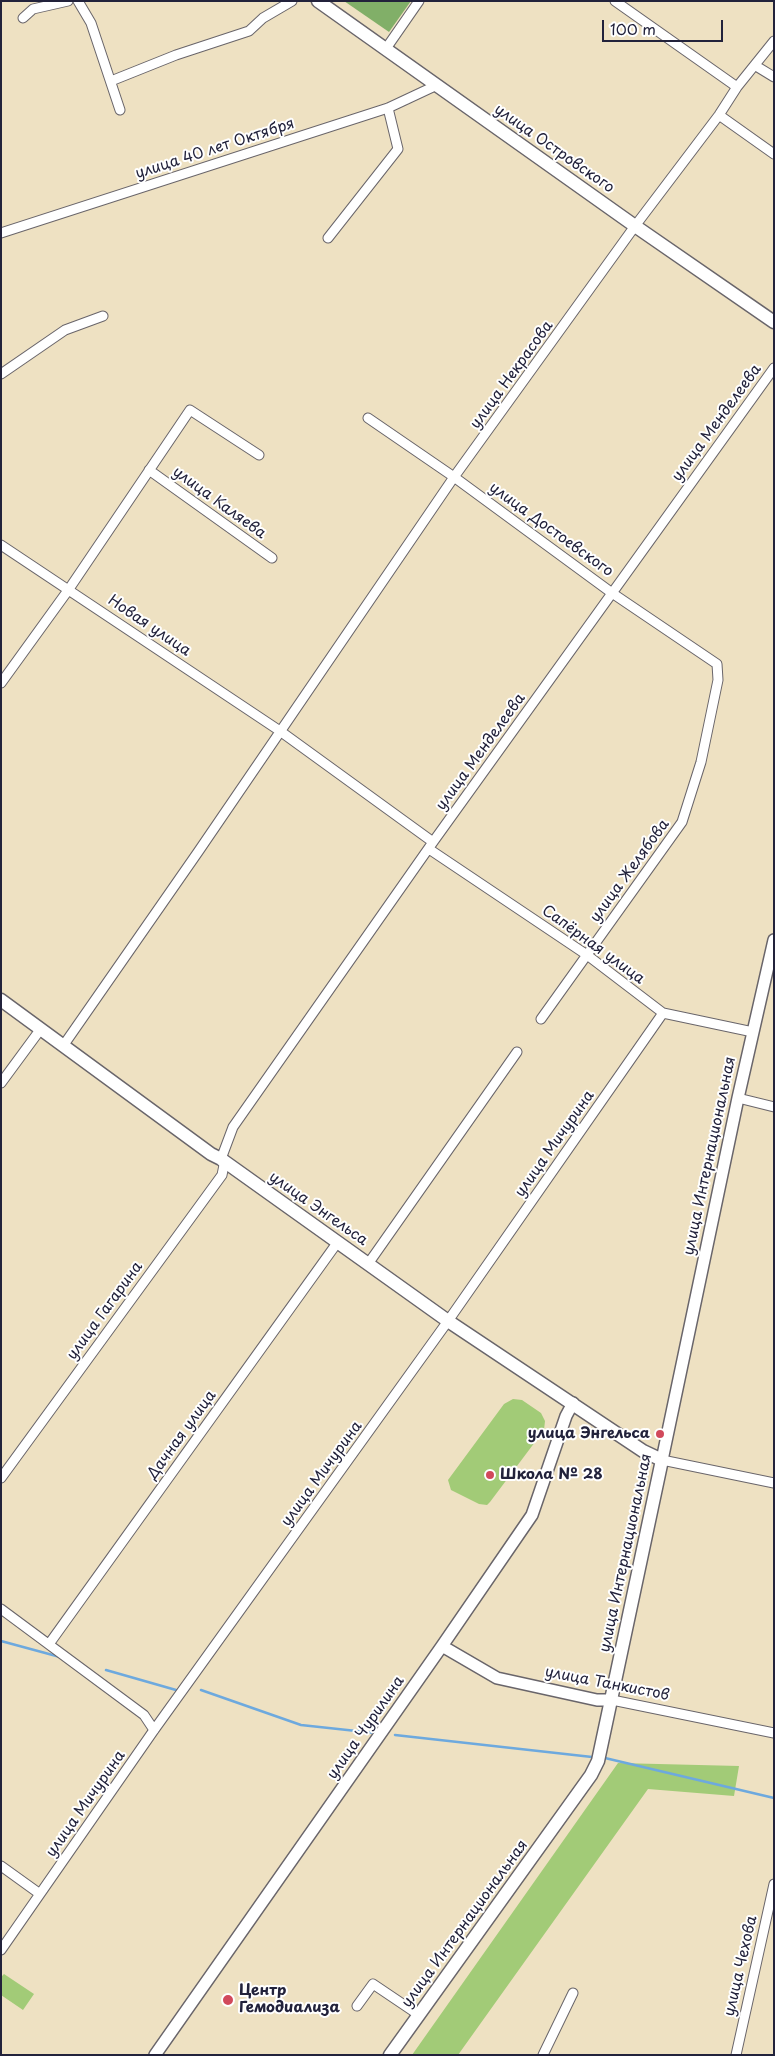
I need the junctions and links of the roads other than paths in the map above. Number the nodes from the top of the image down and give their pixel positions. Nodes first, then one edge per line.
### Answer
1 (68, 1) edge
2 (78, 1) edge
3 (292, 1) edge
4 (318, 1) edge
5 (419, 1) edge
6 (617, 2) edge
7 (24, 18) dead end
8 (774, 41) edge
9 (385, 50) junction
10 (756, 66) junction
11 (774, 78) edge
12 (111, 82) junction
13 (435, 86) junction
14 (737, 88) junction
15 (388, 108) junction
16 (120, 110) dead end
17 (719, 115) junction
18 (774, 154) edge
19 (636, 226) junction
20 (1, 233) edge
21 (328, 238) dead end
22 (103, 316) dead end
23 (774, 322) edge
24 (774, 368) edge
25 (1, 374) edge
26 (368, 418) dead end
27 (259, 455) dead end
28 (150, 470) junction
29 (454, 477) junction
30 (1, 545) edge
31 (272, 558) dead end
32 (69, 589) junction
33 (612, 592) junction
34 (717, 664) joint
35 (1, 683) edge
36 (280, 731) junction
37 (431, 845) junction
38 (774, 940) edge
39 (587, 955) junction
40 (1, 1000) edge
41 (663, 1013) junction
42 (541, 1019) dead end
43 (40, 1030) junction
44 (753, 1032) junction
45 (63, 1046) junction
46 (517, 1052) dead end
47 (1, 1083) edge
48 (738, 1098) junction
49 (774, 1106) edge
50 (221, 1159) junction
51 (337, 1243) junction
52 (368, 1264) junction
53 (448, 1322) junction
54 (573, 1403) junction
55 (662, 1460) junction
56 (1, 1478) edge
57 (774, 1483) edge
58 (1, 1609) edge
59 (49, 1644) junction
60 (442, 1646) junction
61 (612, 1700) junction
62 (154, 1730) junction
63 (774, 1732) edge
64 (1, 1866) edge
65 (774, 1884) edge
66 (40, 1894) junction
67 (1, 1950) edge
68 (574, 1992) dead end
69 (357, 2006) dead end
70 (419, 2015) junction
71 (155, 2055) edge
72 (390, 2055) edge
73 (543, 2055) edge
74 (736, 2055) edge

1 - 7 street
2 - 12 street
3 - 12 street
4 - 9 main road, улица Островского
5 - 9 street
6 - 14 street
8 - 10 street, улица Некрасова
9 - 13 main road, улица Островского
10 - 11 street
10 - 14 street, улица Некрасова
12 - 16 street
13 - 15 street, улица 40 лет Октября
13 - 19 main road, улица Островского
14 - 17 street, улица Некрасова
15 - 20 street, улица 40 лет Октября
15 - 21 street
17 - 18 street
17 - 19 street, улица Некрасова
19 - 23 main road, улица Островского
19 - 29 street, улица Некрасова
22 - 25 street
24 - 33 street, улица Менделеева
26 - 29 street, улица Достоевского
27 - 28 street, улица Каляева
28 - 31 street, улица Каляева
28 - 32 street, улица Каляева
29 - 33 street, улица Достоевского
29 - 36 street, улица Некрасова
30 - 32 street, Новая улица
32 - 35 street, улица Каляева
32 - 36 street, Новая улица
33 - 34 street, улица Достоевского
33 - 37 street, улица Менделеева
34 - 39 street, улица Желябова
36 - 37 street, Сапёрная улица
36 - 45 street, улица Некрасова
37 - 39 street, Сапёрная улица
37 - 50 street, улица Менделеева
38 - 44 street, улица Интернациональная
39 - 41 street, Сапёрная улица
39 - 42 street, улица Желябова
40 - 43 main road, улица Энгельса
41 - 44 street, Сапёрная улица
41 - 53 street, улица Мичурина
43 - 45 main road, улица Энгельса
43 - 47 street
44 - 48 street, улица Интернациональная
45 - 50 main road, улица Энгельса
46 - 52 street
48 - 49 street
48 - 55 street, улица Интернациональная
50 - 51 main road, улица Энгельса
50 - 56 street, улица Гагарина
51 - 52 main road, улица Энгельса
51 - 59 street, Дачная улица
52 - 53 main road, улица Энгельса
53 - 54 main road, улица Энгельса
53 - 62 street, улица Мичурина
54 - 55 main road, улица Энгельса
54 - 60 street, улица Чурилина
55 - 57 street, улица Энгельса
55 - 61 main road, улица Интернациональная
58 - 59 street
59 - 62 street
60 - 61 street, улица Танкистов
60 - 71 street, улица Чурилина
61 - 63 street, улица Танкистов
61 - 70 main road, улица Интернациональная
62 - 66 street, улица Мичурина
64 - 66 street
65 - 74 street, улица Чехова
66 - 67 street, улица Мичурина
68 - 73 street
69 - 70 street
70 - 72 main road, улица Интернациональная

